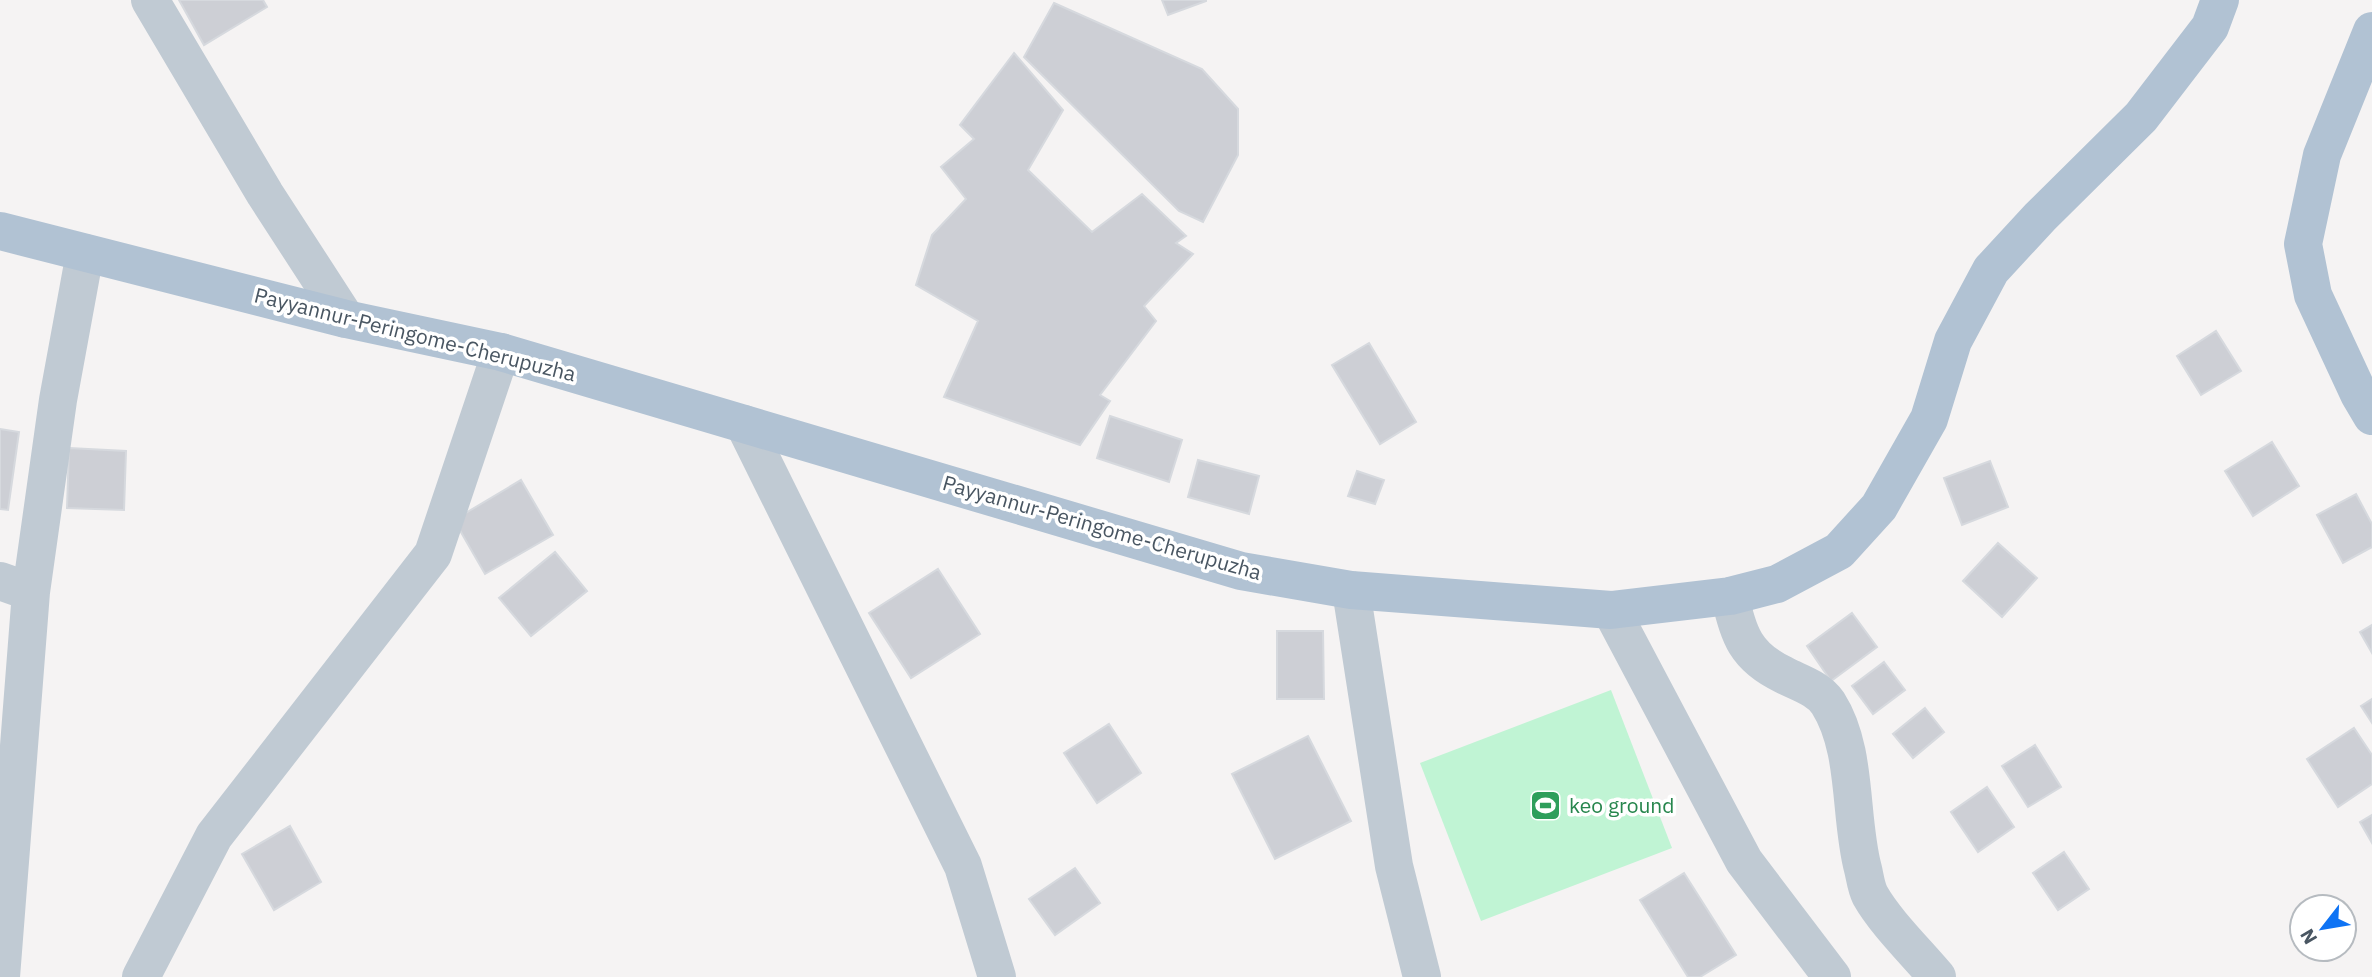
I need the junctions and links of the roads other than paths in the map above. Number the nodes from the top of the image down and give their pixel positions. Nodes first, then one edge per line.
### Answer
1 (150, 0) edge
2 (2220, 0) edge
3 (2372, 31) edge
4 (0, 231) edge
5 (85, 253) junction
6 (346, 319) junction
7 (501, 352) junction
8 (2372, 416) edge
9 (744, 424) junction
10 (15, 587) edge
11 (1351, 590) junction
12 (1730, 596) junction
13 (1611, 610) junction
14 (1, 977) edge
15 (141, 977) edge
16 (997, 977) edge
17 (1422, 977) edge
18 (1832, 977) edge
19 (1937, 977) edge

1 - 6 street
2 - 12 main road, Payyannur-Peringome-Cherupuzha
3 - 8 main road
4 - 5 main road, Payyannur-Peringome-Cherupuzha
5 - 6 main road, Payyannur-Peringome-Cherupuzha
5 - 10 street
6 - 7 main road, Payyannur-Peringome-Cherupuzha
7 - 9 main road, Payyannur-Peringome-Cherupuzha
7 - 15 street
9 - 11 main road, Payyannur-Peringome-Cherupuzha
9 - 16 street
10 - 14 street
11 - 13 main road, Payyannur-Peringome-Cherupuzha
11 - 17 street
12 - 13 main road, Payyannur-Peringome-Cherupuzha
12 - 19 street
13 - 18 street

